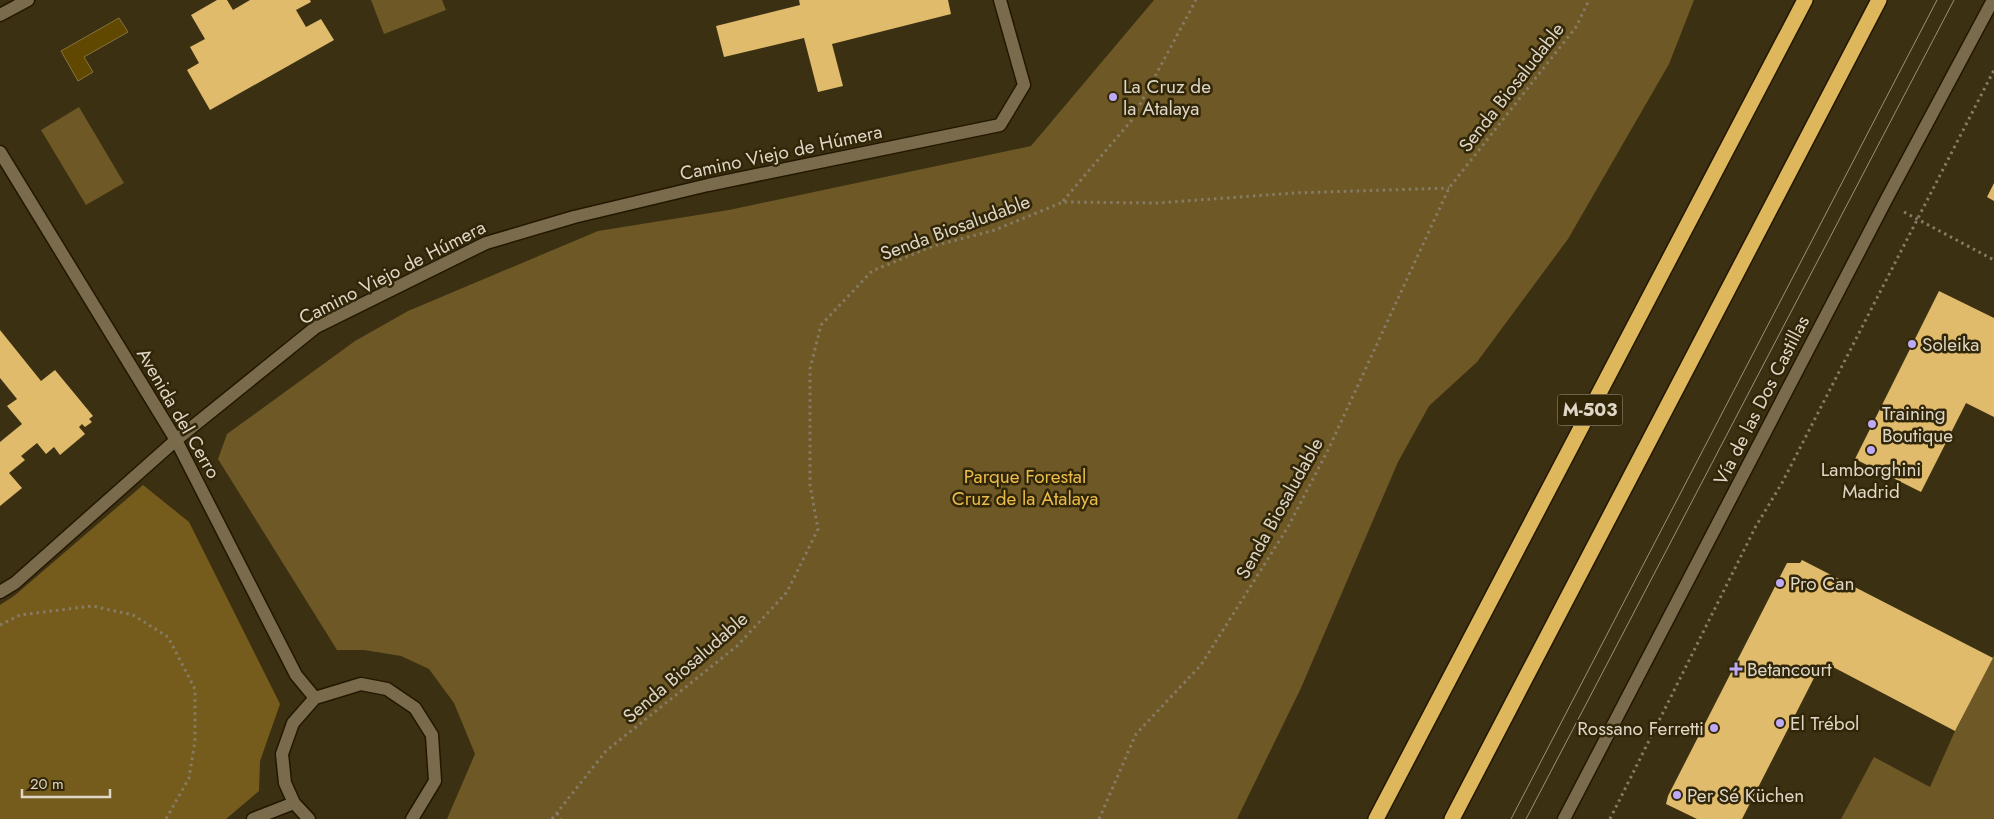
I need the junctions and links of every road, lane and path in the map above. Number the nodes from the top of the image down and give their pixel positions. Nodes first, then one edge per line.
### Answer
1 (28, 0) edge
2 (1000, 0) edge
3 (1196, 0) edge
4 (1589, 0) edge
5 (1805, 0) edge
6 (1879, 0) edge
7 (1993, 0) edge
8 (0, 15) edge
9 (1994, 70) edge
10 (0, 152) edge
11 (1449, 188) junction
12 (1886, 200) junction
13 (1063, 202) junction
14 (1917, 220) junction
15 (1994, 260) edge
16 (176, 440) junction
17 (0, 592) edge
18 (0, 625) edge
19 (315, 698) junction
20 (294, 803) junction
21 (557, 813) junction
22 (166, 819) edge
23 (253, 819) edge
24 (310, 819) edge
25 (412, 819) edge
26 (552, 819) edge
27 (561, 819) edge
28 (1099, 819) edge
29 (1376, 819) edge
30 (1452, 819) edge
31 (1564, 819) edge
32 (1610, 819) edge

1 - 8 street
2 - 16 street, Camino Viejo de Húmera
3 - 13 path, Senda Biosaludable
4 - 11 path, Senda Biosaludable
5 - 29 highway, M-503
6 - 30 highway
7 - 12 street, Vía de las Dos Castillas
9 - 14 path
10 - 16 street, Avenida del Cerro
11 - 13 path, Senda Biosaludable
11 - 28 path, Senda Biosaludable
12 - 14 path
12 - 31 street, Vía de las Dos Castillas
13 - 21 path, Senda Biosaludable
14 - 15 path
14 - 32 path
16 - 17 street, Camino Viejo de Húmera
16 - 19 street, Avenida del Cerro
18 - 22 path
19 - 20 street
19 - 25 street
20 - 23 street
20 - 24 street
21 - 26 path, Senda Biosaludable
21 - 27 path

